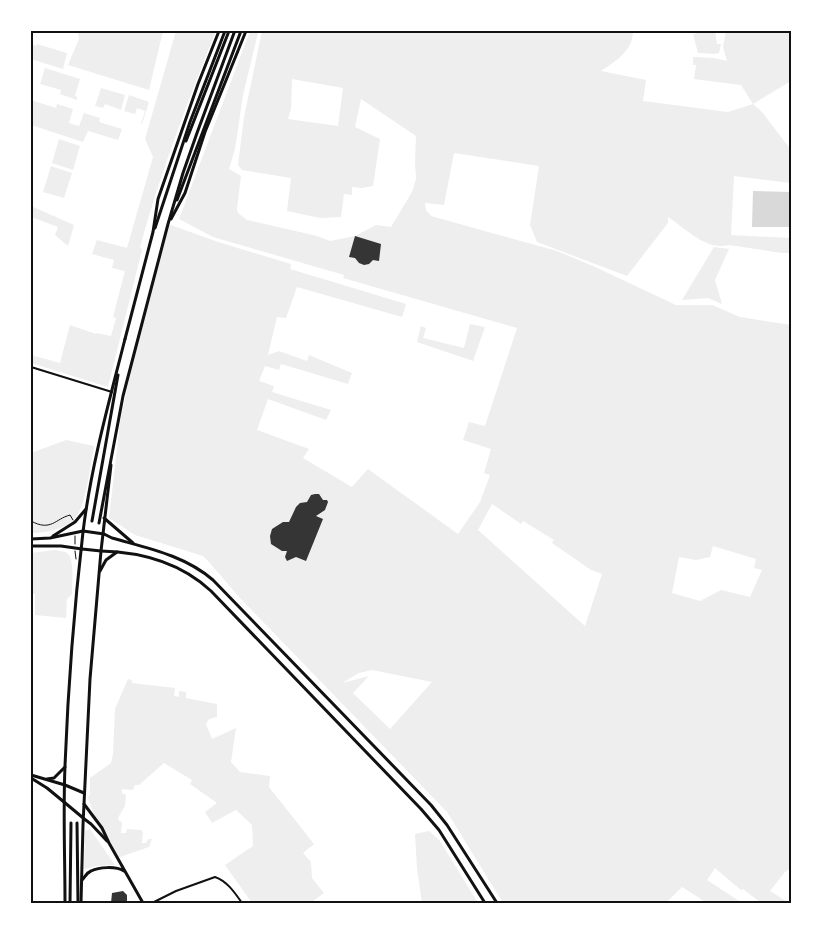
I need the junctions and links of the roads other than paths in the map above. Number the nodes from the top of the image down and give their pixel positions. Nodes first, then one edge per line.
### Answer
1 (220, 31) edge
2 (225, 31) edge
3 (229, 31) edge
4 (241, 31) edge
5 (246, 31) edge
6 (234, 33) dead end
7 (176, 165) junction
8 (168, 224) junction
9 (153, 232) junction
10 (125, 339) junction
11 (31, 367) edge
12 (112, 392) junction
13 (113, 441) junction
14 (88, 507) junction
15 (104, 518) junction
16 (92, 522) dead end
17 (99, 522) dead end
18 (83, 531) junction
19 (104, 534) junction
20 (31, 538) edge
21 (50, 538) junction
22 (136, 545) junction
23 (31, 546) edge
24 (82, 549) junction
25 (101, 551) junction
26 (118, 552) junction
27 (99, 571) junction
28 (315, 685) junction
29 (320, 690) junction
30 (310, 694) junction
31 (315, 699) junction
32 (65, 767) junction
33 (31, 777) edge
34 (46, 779) junction
35 (65, 785) junction
36 (84, 794) junction
37 (64, 802) junction
38 (84, 804) junction
39 (83, 818) junction
40 (71, 823) dead end
41 (77, 823) dead end
42 (447, 825) junction
43 (439, 830) junction
44 (109, 844) junction
45 (126, 872) junction
46 (82, 880) junction
47 (65, 903) edge
48 (70, 903) edge
49 (80, 903) edge
50 (143, 903) edge
51 (152, 903) edge
52 (242, 903) edge
53 (485, 903) edge
54 (497, 903) edge

1 - 9 main road
2 - 7 main road
3 - 7 main road
4 - 8 main road
5 - 8 main road
6 - 8 main road
7 - 9 main road
8 - 13 main road
9 - 10 main road
10 - 12 main road
10 - 16 main road
11 - 12 street
12 - 14 main road
13 - 15 main road
13 - 17 main road
14 - 18 main road
14 - 21 main road
15 - 19 main road
15 - 22 main road
18 - 19 main road
18 - 21 main road
18 - 24 main road
19 - 22 main road
19 - 25 main road
20 - 21 main road
22 - 28 main road
23 - 24 main road
24 - 25 main road
24 - 32 main road
25 - 26 main road
25 - 27 main road
26 - 27 main road
26 - 30 main road
27 - 36 main road
28 - 29 main road
28 - 30 main road
29 - 31 main road
29 - 42 main road
30 - 31 main road
31 - 43 main road
32 - 34 main road
32 - 35 main road
33 - 34 main road
33 - 37 main road
34 - 35 main road
35 - 36 main road
35 - 37 main road
36 - 38 main road
37 - 39 main road
37 - 47 main road
38 - 39 main road
38 - 44 main road
39 - 44 main road
39 - 46 main road
40 - 48 main road
41 - 49 main road
42 - 43 main road
42 - 54 main road
43 - 53 main road
44 - 45 main road
45 - 46 main road
45 - 50 main road
46 - 49 main road
51 - 52 street

